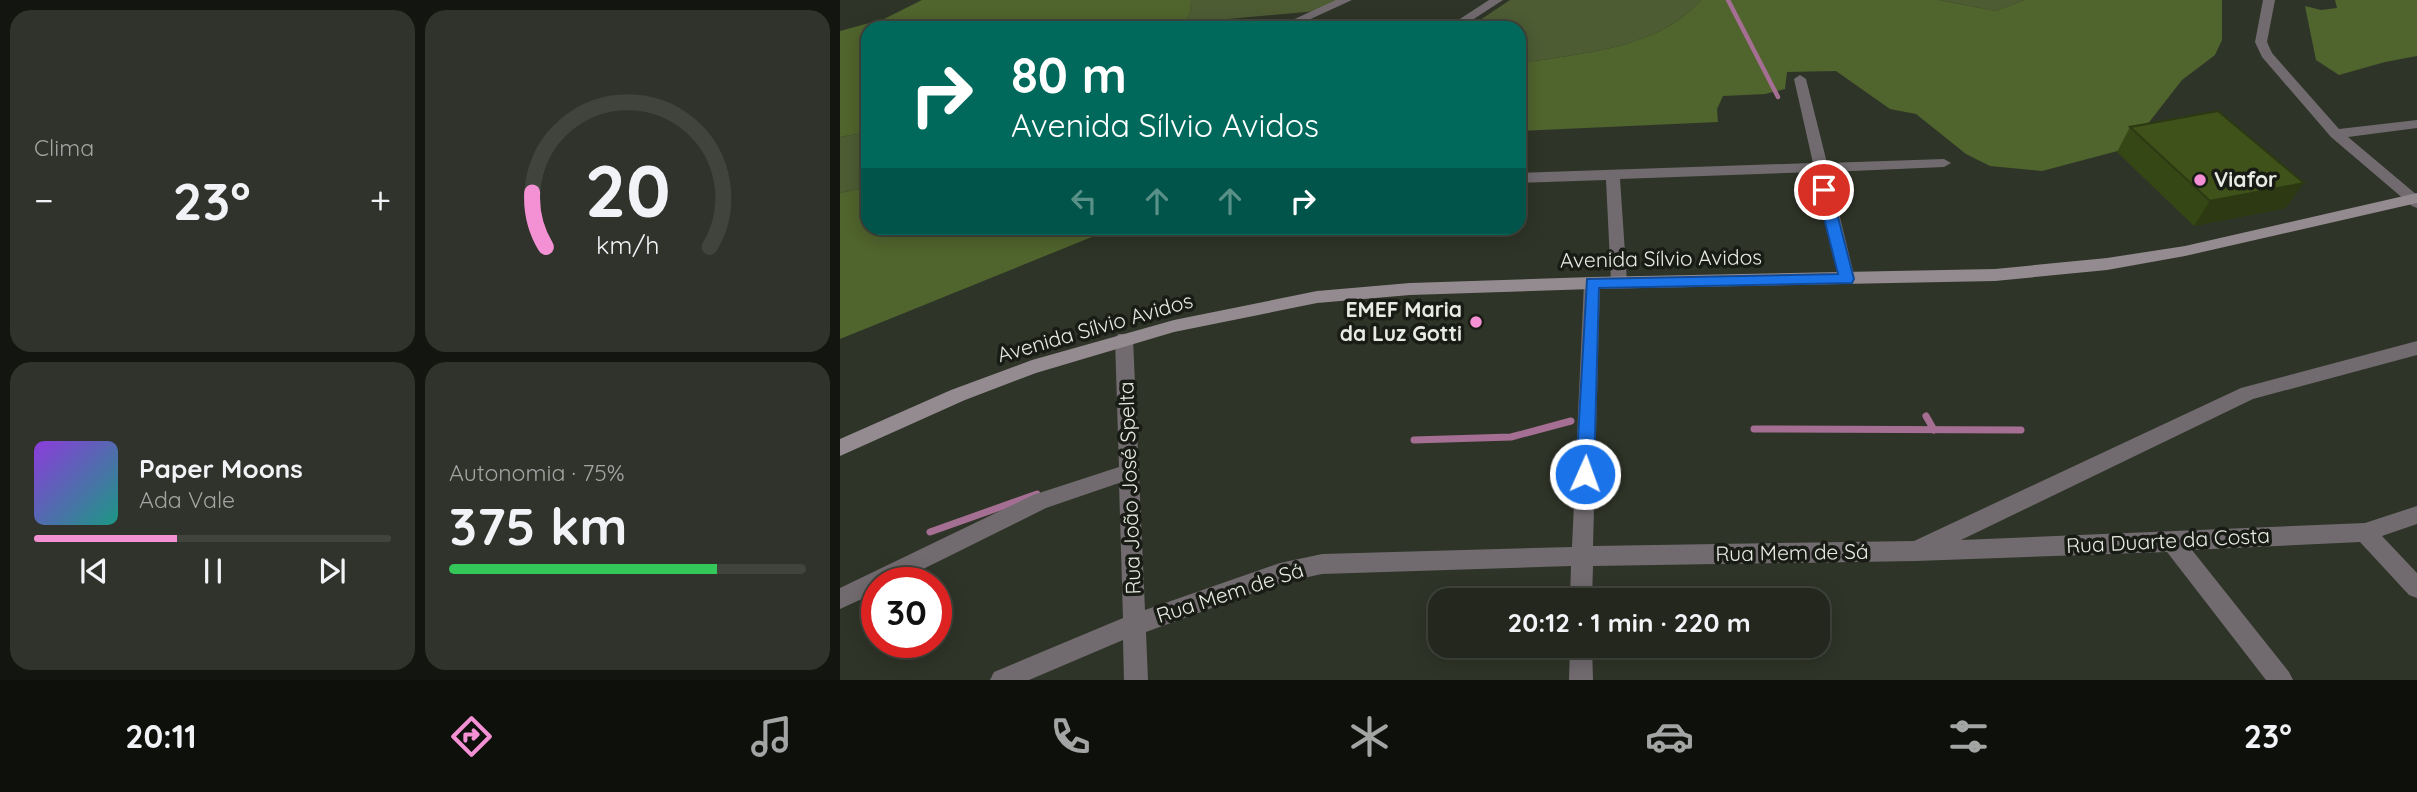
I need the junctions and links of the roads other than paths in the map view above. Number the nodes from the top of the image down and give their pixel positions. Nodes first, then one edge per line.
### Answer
1 (1346, 0) edge
2 (1497, 0) edge
3 (2269, 0) edge
4 (1298, 21) edge
5 (1463, 21) edge
6 (1800, 79) dead end
7 (2417, 124) edge
8 (2336, 134) junction
9 (1944, 163) dead end
10 (1818, 167) junction
11 (1612, 177) junction
12 (1526, 178) edge
13 (2415, 200) edge
14 (1846, 279) junction
15 (1619, 282) junction
16 (1592, 283) junction
17 (1124, 339) junction
18 (2417, 348) edge
19 (840, 448) edge
20 (1128, 472) junction
21 (2417, 515) edge
22 (2365, 532) junction
23 (2172, 542) junction
24 (1916, 551) junction
25 (1582, 556) junction
26 (1581, 588) edge
27 (2417, 588) edge
28 (840, 599) edge
29 (1135, 625) junction
30 (1581, 658) edge
31 (1002, 680) edge
32 (1136, 680) edge
33 (1581, 680) edge
34 (2280, 680) edge

1 - 4 street
2 - 5 street
3 - 8 street
6 - 10 street
7 - 8 street
8 - 13 street
9 - 10 street
10 - 11 street
10 - 14 street
11 - 12 street
11 - 15 street
13 - 14 main road, Avenida Sílvio Avidos
14 - 15 main road, Avenida Sílvio Avidos
15 - 16 main road, Avenida Sílvio Avidos
16 - 17 main road, Avenida Sílvio Avidos
16 - 25 street
17 - 19 main road, Avenida Sílvio Avidos
17 - 20 street, Rua João José Spelta
18 - 24 street, Rua Mem de Sá
20 - 28 street
20 - 29 street, Rua João José Spelta
21 - 22 street, Rua Duarte da Costa
22 - 23 street, Rua Duarte da Costa
22 - 27 street
23 - 24 street, Rua Duarte da Costa
23 - 34 street
24 - 25 street, Rua Mem de Sá
25 - 26 street
25 - 29 street, Rua Mem de Sá
29 - 31 street, Rua Mem de Sá
29 - 32 street, Rua João José Spelta
30 - 33 street

